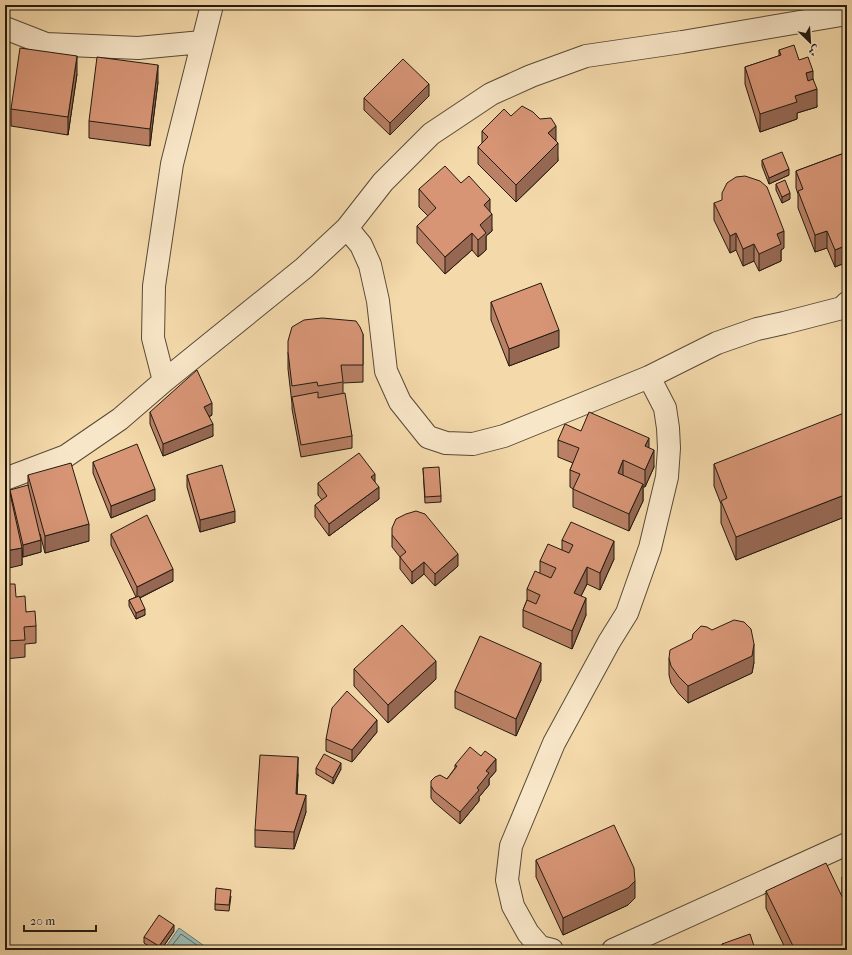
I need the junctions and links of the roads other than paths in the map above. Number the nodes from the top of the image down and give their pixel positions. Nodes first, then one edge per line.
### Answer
1 (212, 5) edge
2 (847, 14) edge
3 (5, 28) edge
4 (202, 42) junction
5 (347, 228) junction
6 (845, 310) edge
7 (649, 377) junction
8 (164, 381) junction
9 (5, 479) edge
10 (847, 844) edge
11 (552, 950) edge
12 (613, 950) edge

1 - 4 street
2 - 5 street
3 - 4 street
4 - 8 street
5 - 7 street
5 - 8 street
6 - 7 street
7 - 11 street
8 - 9 street
10 - 12 street

